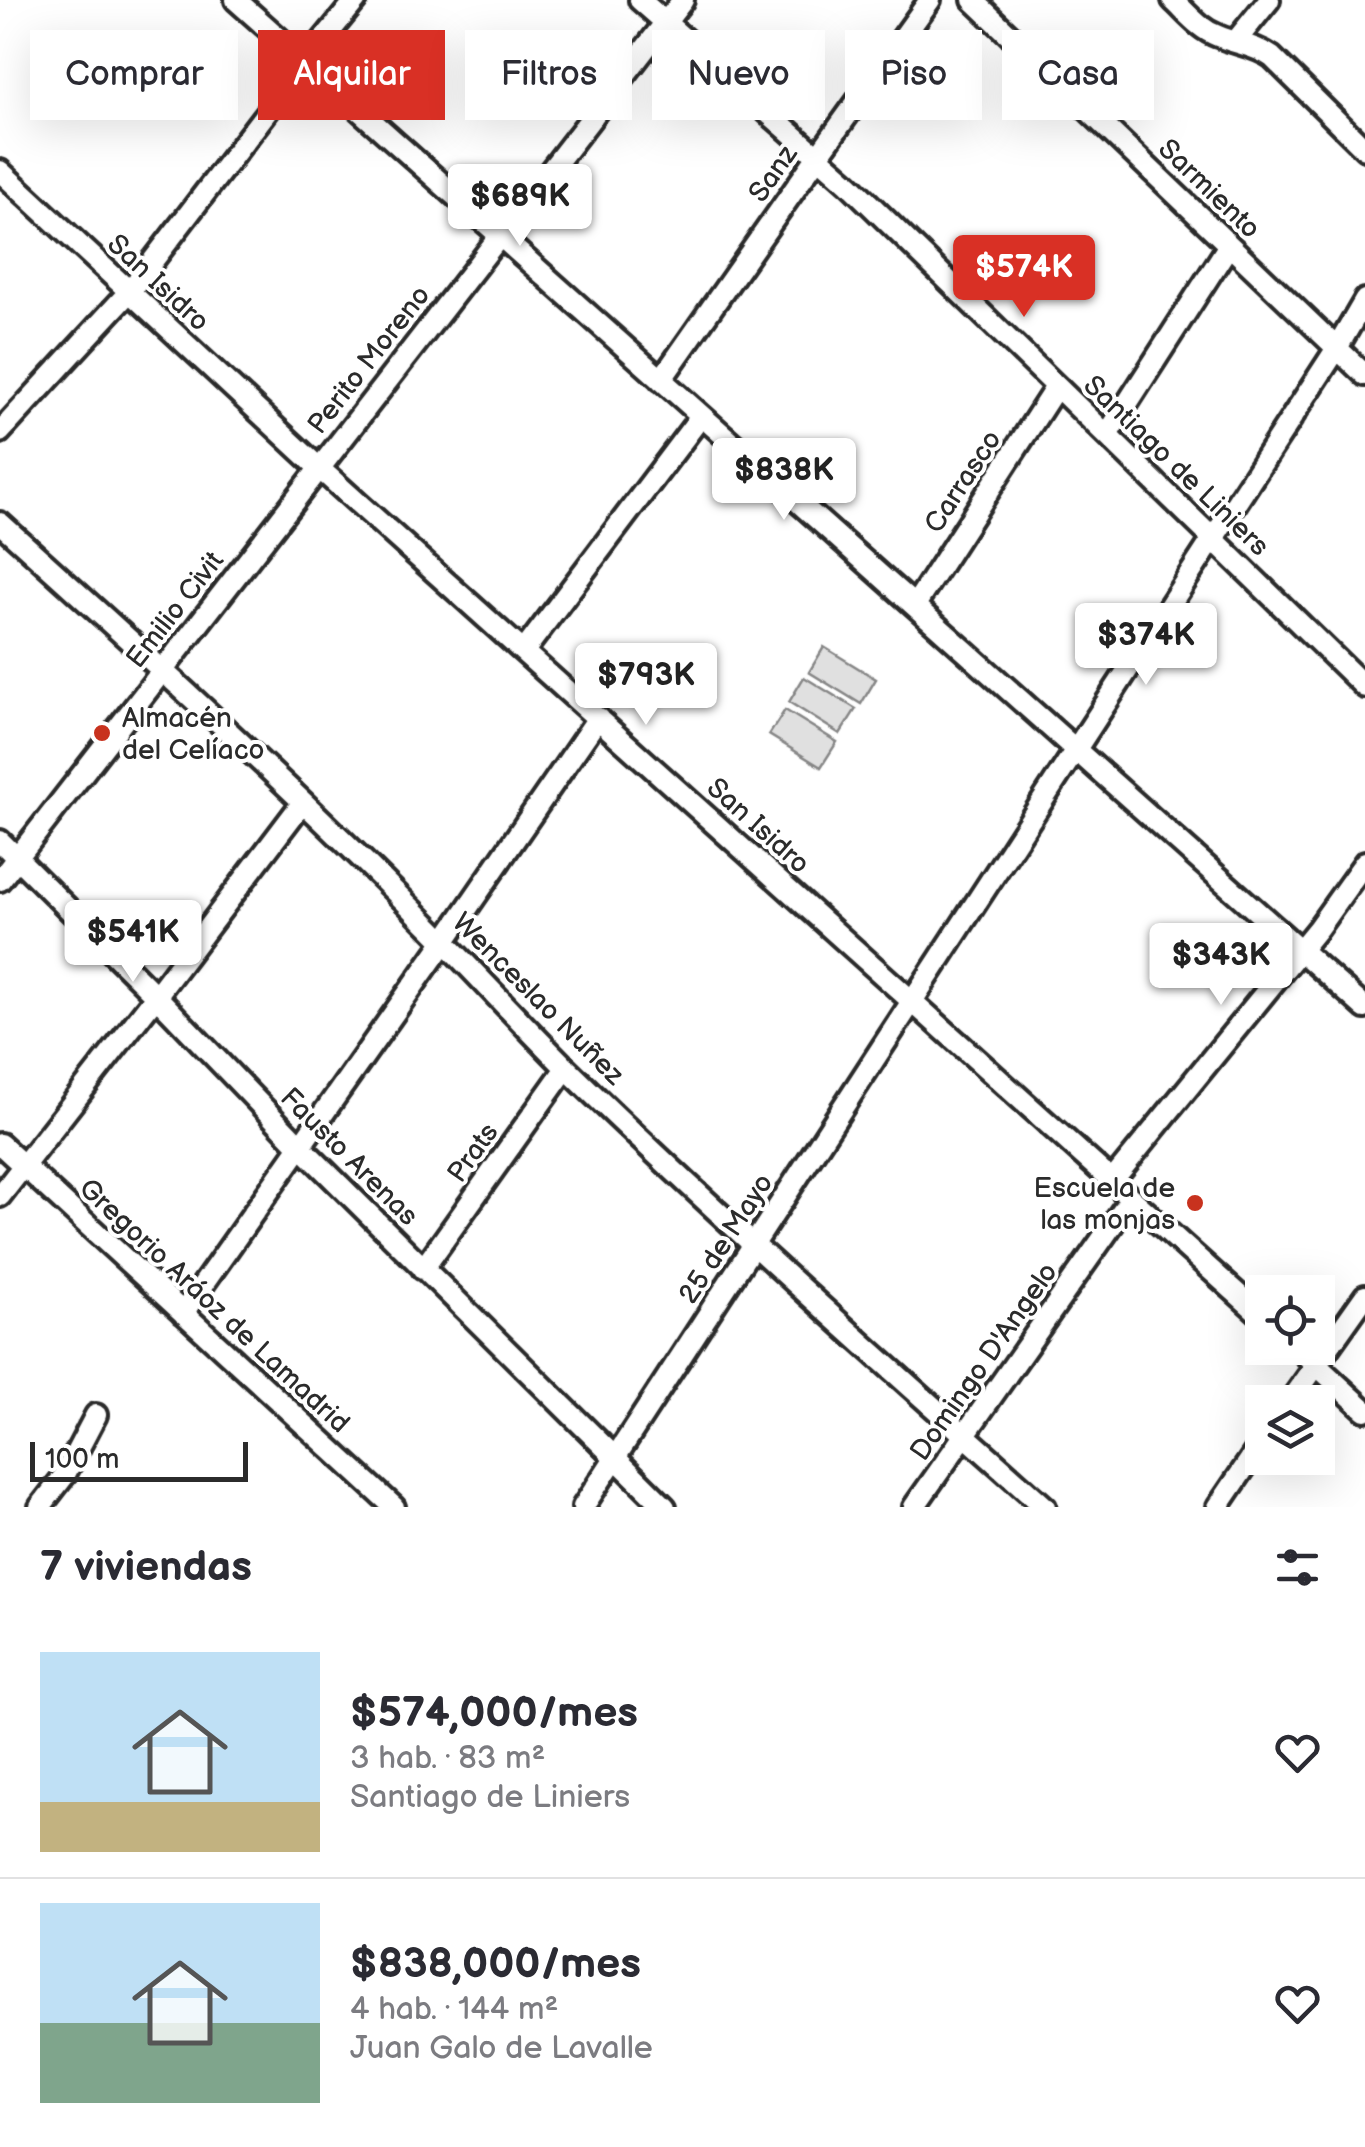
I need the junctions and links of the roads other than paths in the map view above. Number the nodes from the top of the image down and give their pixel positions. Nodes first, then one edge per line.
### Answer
1 (236, 0) edge
2 (356, 0) edge
3 (640, 0) edge
4 (683, 0) edge
5 (930, 0) edge
6 (974, 0) edge
7 (1172, 0) edge
8 (1269, 0) edge
9 (666, 22) junction
10 (269, 30) edge
11 (331, 30) edge
12 (1235, 42) junction
13 (261, 120) edge
14 (369, 120) edge
15 (1365, 149) edge
16 (818, 156) junction
17 (0, 172) edge
18 (498, 236) junction
19 (1229, 245) junction
20 (130, 292) junction
21 (1365, 300) edge
22 (1337, 348) junction
23 (1365, 375) edge
24 (661, 380) junction
25 (1056, 387) junction
26 (702, 416) junction
27 (0, 432) edge
28 (1106, 435) junction
29 (319, 468) junction
30 (0, 523) edge
31 (1214, 538) junction
32 (915, 605) junction
33 (524, 651) junction
34 (162, 669) junction
35 (1365, 686) edge
36 (598, 718) junction
37 (1076, 751) junction
38 (303, 802) junction
39 (0, 841) edge
40 (18, 856) junction
41 (1365, 862) edge
42 (0, 880) edge
43 (444, 942) junction
44 (1301, 950) junction
45 (156, 996) junction
46 (912, 998) junction
47 (1365, 1008) edge
48 (566, 1068) junction
49 (0, 1144) edge
50 (301, 1147) junction
51 (24, 1166) junction
52 (1112, 1180) junction
53 (0, 1196) edge
54 (1131, 1198) junction
55 (754, 1245) junction
56 (423, 1269) junction
57 (1365, 1296) edge
58 (1245, 1301) edge
59 (183, 1314) junction
60 (1335, 1338) edge
61 (1317, 1365) edge
62 (1365, 1410) edge
63 (96, 1415) dead end
64 (964, 1435) junction
65 (614, 1458) junction
66 (1245, 1467) edge
67 (40, 1507) edge
68 (394, 1507) edge
69 (583, 1507) edge
70 (665, 1507) edge
71 (914, 1507) edge
72 (1045, 1507) edge
73 (1218, 1507) edge

1 - 10 street
2 - 11 street
3 - 9 street, Santiago de Liniers
4 - 9 street, Perito Moreno
5 - 16 street, Sanz
6 - 19 street, Sarmiento
7 - 12 street
8 - 12 street
9 - 16 street, Santiago de Liniers
9 - 18 street, Perito Moreno
12 - 15 street
13 - 20 street
14 - 18 street
16 - 24 street, Sanz
16 - 25 street, Santiago de Liniers
17 - 20 street, San Isidro
18 - 24 street
18 - 29 street, Perito Moreno
19 - 22 street, Sarmiento
19 - 28 street
20 - 27 street
20 - 29 street, San Isidro
21 - 22 street, 25 de Mayo
22 - 23 street, Sarmiento
22 - 31 street, 25 de Mayo
24 - 26 street
25 - 28 street, Santiago de Liniers
25 - 32 street, Carrasco
26 - 32 street
26 - 33 street
28 - 31 street, Santiago de Liniers
29 - 33 street, San Isidro
29 - 34 street, Emilio Civit
30 - 34 street, Wenceslao Nuñez
31 - 35 street, Santiago de Liniers
31 - 37 street, 25 de Mayo
32 - 37 street
33 - 36 street, San Isidro
34 - 38 street, Wenceslao Nuñez
34 - 40 street, Emilio Civit
36 - 43 street
36 - 46 street, San Isidro
37 - 44 street
37 - 46 street, 25 de Mayo
38 - 43 street, Wenceslao Nuñez
38 - 45 street
39 - 40 street, Fausto Arenas
40 - 42 street, Emilio Civit
40 - 45 street, Fausto Arenas
41 - 44 street
43 - 48 street, Wenceslao Nuñez
43 - 50 street
44 - 47 street
44 - 52 street
45 - 50 street, Fausto Arenas
45 - 51 street
46 - 52 street, San Isidro
46 - 55 street, 25 de Mayo
48 - 55 street, Wenceslao Nuñez
48 - 56 street, Prats
49 - 51 street, Gregorio Aráoz de Lamadrid
50 - 56 street, Fausto Arenas
50 - 59 street
51 - 53 street
51 - 59 street, Gregorio Aráoz de Lamadrid
52 - 54 street, San Isidro
54 - 58 street, San Isidro
54 - 64 street, Domingo D'Angelo
55 - 64 street, Wenceslao Nuñez
55 - 65 street, 25 de Mayo
56 - 65 street, Fausto Arenas
57 - 60 street
59 - 68 street, Gregorio Aráoz de Lamadrid
61 - 62 street
63 - 67 street
64 - 71 street, Domingo D'Angelo
64 - 72 street, Wenceslao Nuñez
65 - 69 street, 25 de Mayo
65 - 70 street, Fausto Arenas
66 - 73 street

